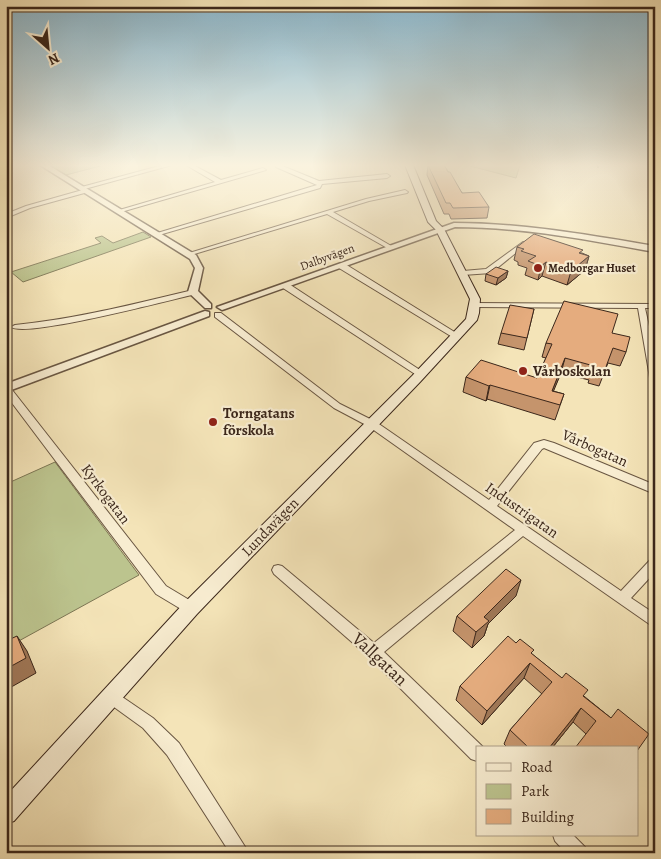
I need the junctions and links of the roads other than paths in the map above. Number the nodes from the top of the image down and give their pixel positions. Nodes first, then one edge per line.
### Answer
1 (34, 205) edge
2 (109, 205) edge
3 (140, 205) edge
4 (256, 205) edge
5 (355, 205) edge
6 (425, 205) edge
7 (433, 205) edge
8 (119, 211) junction
9 (328, 212) junction
10 (6, 216) edge
11 (440, 229) junction
12 (156, 234) junction
13 (526, 242) edge
14 (391, 248) junction
15 (655, 249) edge
16 (189, 254) junction
17 (342, 266) junction
18 (463, 273) junction
19 (286, 286) junction
20 (193, 292) junction
21 (476, 305) junction
22 (641, 306) junction
23 (655, 306) edge
24 (207, 310) junction
25 (220, 311) junction
26 (15, 327) dead end
27 (457, 336) junction
28 (421, 374) junction
29 (655, 378) edge
30 (6, 388) edge
31 (372, 424) junction
32 (655, 490) edge
33 (491, 506) junction
34 (524, 529) junction
35 (655, 563) edge
36 (278, 570) dead end
37 (622, 598) junction
38 (191, 608) junction
39 (655, 622) edge
40 (374, 652) junction
41 (112, 697) junction
42 (476, 752) edge
43 (6, 814) edge
44 (562, 836) edge
45 (240, 853) edge
46 (579, 853) edge

1 - 10 street
2 - 8 street
3 - 8 street
4 - 12 street
5 - 9 street
6 - 11 main road
7 - 11 main road
8 - 12 street
9 - 14 street
9 - 16 street
11 - 14 street, Dalbyvägen
11 - 15 street, Dalbyvägen
11 - 18 main road
12 - 16 street
13 - 18 street
14 - 17 street, Dalbyvägen
16 - 20 street
17 - 19 street, Dalbyvägen
17 - 27 street
18 - 21 main road
19 - 25 street, Dalbyvägen
19 - 28 street
20 - 24 street
20 - 26 street
21 - 22 street
21 - 27 main road, Lundavägen
22 - 23 street
22 - 29 street
24 - 25 street, Dalbyvägen
24 - 30 street
25 - 31 street, Industrigatan
27 - 28 main road, Lundavägen
28 - 31 main road, Lundavägen
30 - 38 street, Kyrkogatan
31 - 33 street, Industrigatan
31 - 38 main road, Lundavägen
32 - 33 street, Vårbogatan
33 - 34 street, Industrigatan
34 - 37 street, Industrigatan
34 - 40 street
35 - 37 street
36 - 40 street, Vallgatan
37 - 39 street, Industrigatan
38 - 41 main road, Lundavägen
40 - 42 street, Vallgatan
41 - 43 main road, Lundavägen
41 - 45 street
44 - 46 street

